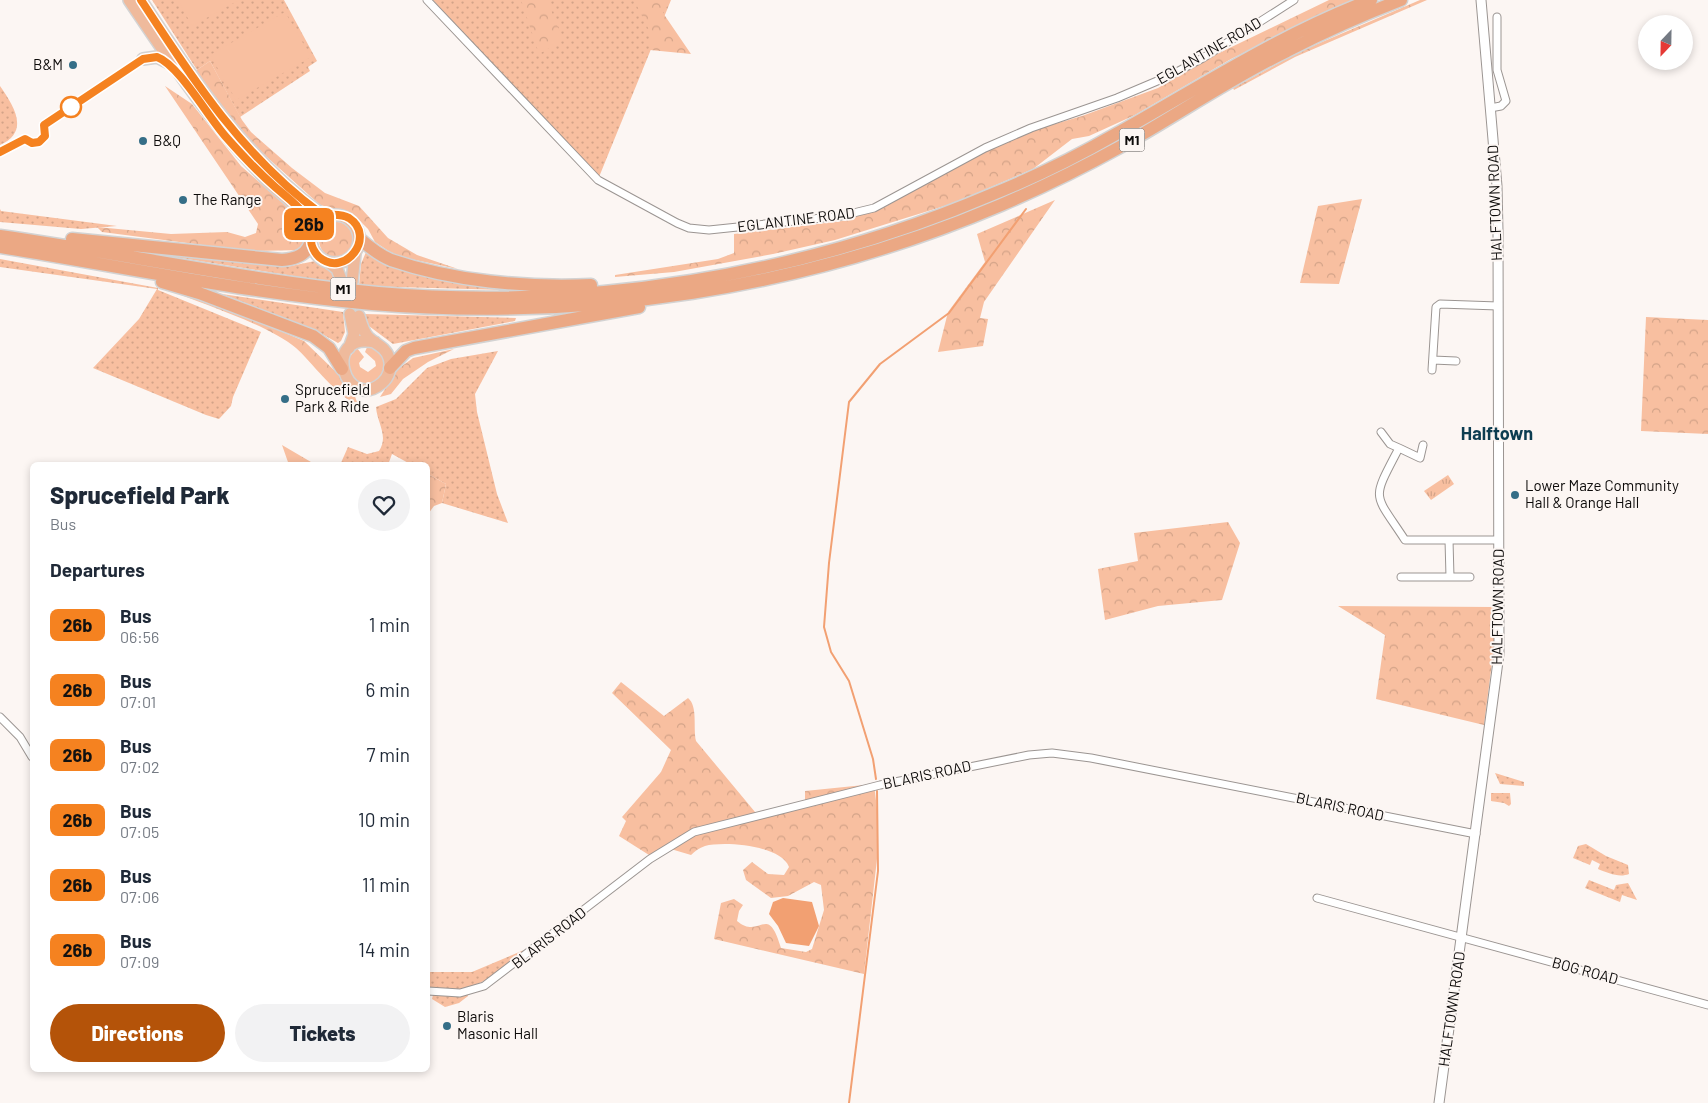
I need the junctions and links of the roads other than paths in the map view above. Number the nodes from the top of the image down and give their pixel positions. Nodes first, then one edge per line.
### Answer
1 (129, 0) edge
2 (141, 0) edge
3 (428, 0) edge
4 (1294, 0) edge
5 (1371, 0) edge
6 (1401, 0) edge
7 (1481, 0) edge
8 (1497, 17) dead end
9 (151, 32) junction
10 (174, 68) junction
11 (1490, 108) junction
12 (327, 216) junction
13 (0, 236) edge
14 (312, 236) junction
15 (360, 239) junction
16 (0, 247) edge
17 (0, 252) edge
18 (355, 254) junction
19 (328, 262) junction
20 (689, 281) junction
21 (674, 295) junction
22 (1498, 306) junction
23 (374, 342) junction
24 (349, 348) junction
25 (1433, 360) junction
26 (1456, 361) dead end
27 (390, 368) junction
28 (342, 369) junction
29 (1432, 370) dead end
30 (1381, 432) dead end
31 (1422, 445) dead end
32 (1399, 448) junction
33 (1449, 540) junction
34 (1499, 540) junction
35 (1400, 577) dead end
36 (1450, 577) junction
37 (1470, 577) dead end
38 (0, 717) edge
39 (30, 754) edge
40 (1476, 834) junction
41 (1317, 898) dead end
42 (1461, 938) junction
43 (430, 991) edge
44 (1708, 1005) edge
45 (1438, 1103) edge

1 - 9 highway
2 - 12 highway
3 - 4 street, EGLANTINE ROAD
5 - 20 highway, M1
6 - 21 highway, M1
7 - 11 street, HALFTOWN ROAD
8 - 11 street
9 - 10 highway
9 - 10 highway
10 - 14 highway
11 - 22 street, HALFTOWN ROAD
12 - 14 highway
12 - 15 highway
13 - 14 highway
13 - 20 highway, M1
14 - 19 highway
15 - 18 highway
15 - 20 highway
16 - 21 highway, M1
17 - 28 highway
18 - 19 highway
18 - 19 highway
21 - 27 highway
22 - 25 street
22 - 34 street, HALFTOWN ROAD
23 - 24 highway
23 - 24 highway
23 - 27 highway
24 - 28 highway
25 - 26 street
25 - 29 street
27 - 28 highway
30 - 32 street
31 - 32 street
32 - 33 street
33 - 34 street
33 - 36 street
34 - 40 street, HALFTOWN ROAD
35 - 36 street
36 - 37 street
38 - 39 street
40 - 42 street, HALFTOWN ROAD
40 - 43 street, BLARIS ROAD
41 - 42 street, BOG ROAD
42 - 44 street, BOG ROAD
42 - 45 street, HALFTOWN ROAD

